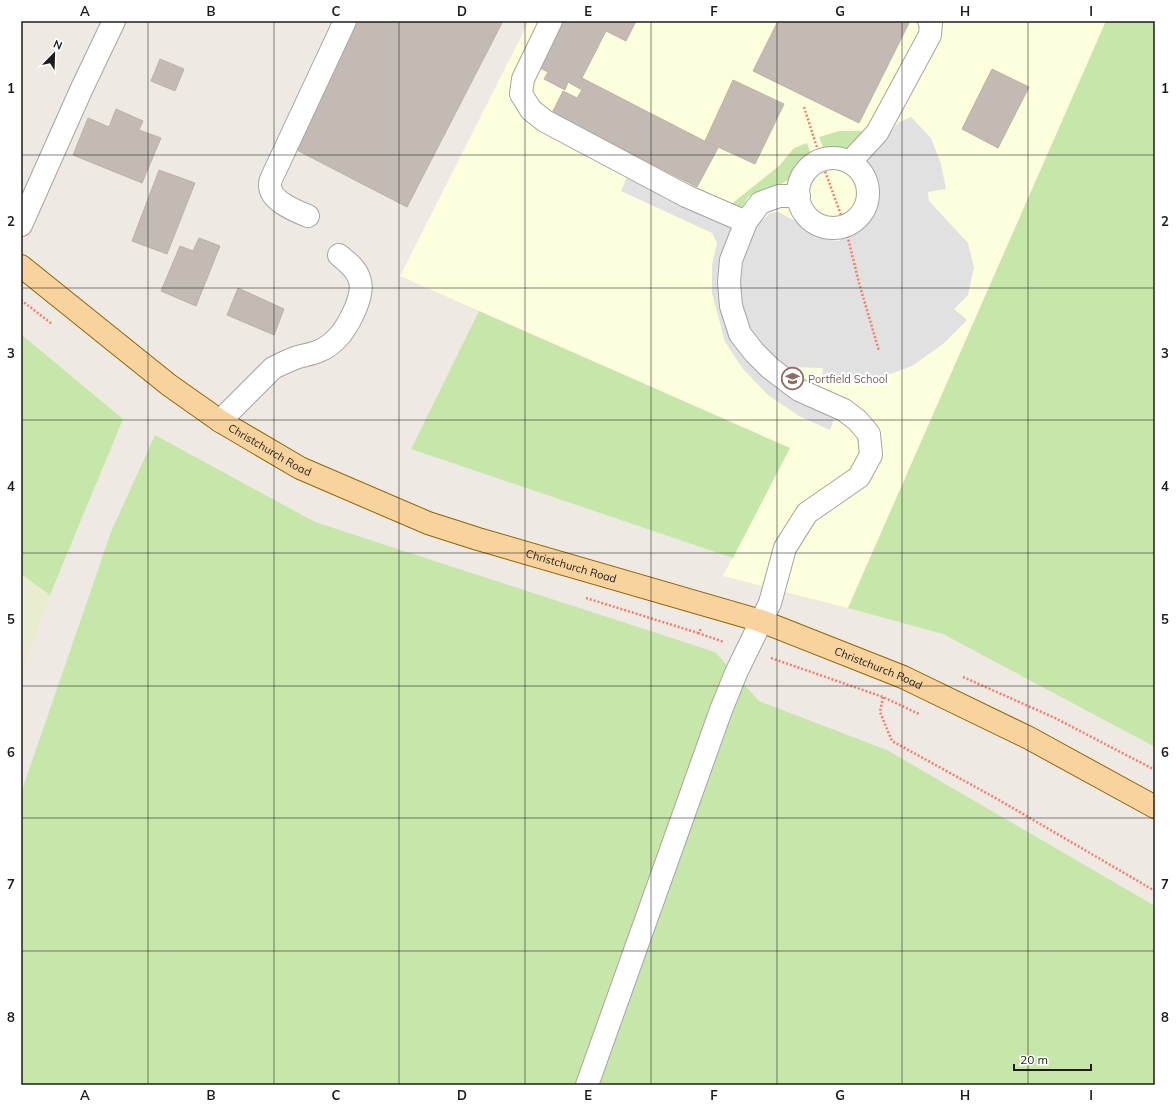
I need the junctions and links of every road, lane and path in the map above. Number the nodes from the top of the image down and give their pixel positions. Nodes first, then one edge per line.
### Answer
1 (114, 21) edge
2 (345, 21) edge
3 (551, 21) edge
4 (929, 21) edge
5 (804, 107) dead end
6 (821, 160) junction
7 (850, 162) junction
8 (799, 196) junction
9 (308, 216) dead end
10 (746, 222) junction
11 (21, 225) edge
12 (845, 226) junction
13 (339, 255) dead end
14 (21, 266) edge
15 (879, 351) dead end
16 (220, 421) junction
17 (761, 621) junction
18 (698, 633) dead end
19 (747, 650) junction
20 (1154, 807) edge
21 (1155, 891) edge
22 (587, 1085) edge

1 - 11 lane
2 - 9 lane
3 - 10 lane
4 - 7 lane
5 - 6 path
6 - 7 lane
6 - 8 lane
6 - 12 path
7 - 12 lane
8 - 10 lane
8 - 12 lane
10 - 17 lane
12 - 15 path
13 - 16 lane
14 - 16 main road, Christchurch Road
16 - 17 main road, Christchurch Road
17 - 19 lane
17 - 20 main road, Christchurch Road
18 - 19 path
19 - 21 path
19 - 22 lane

